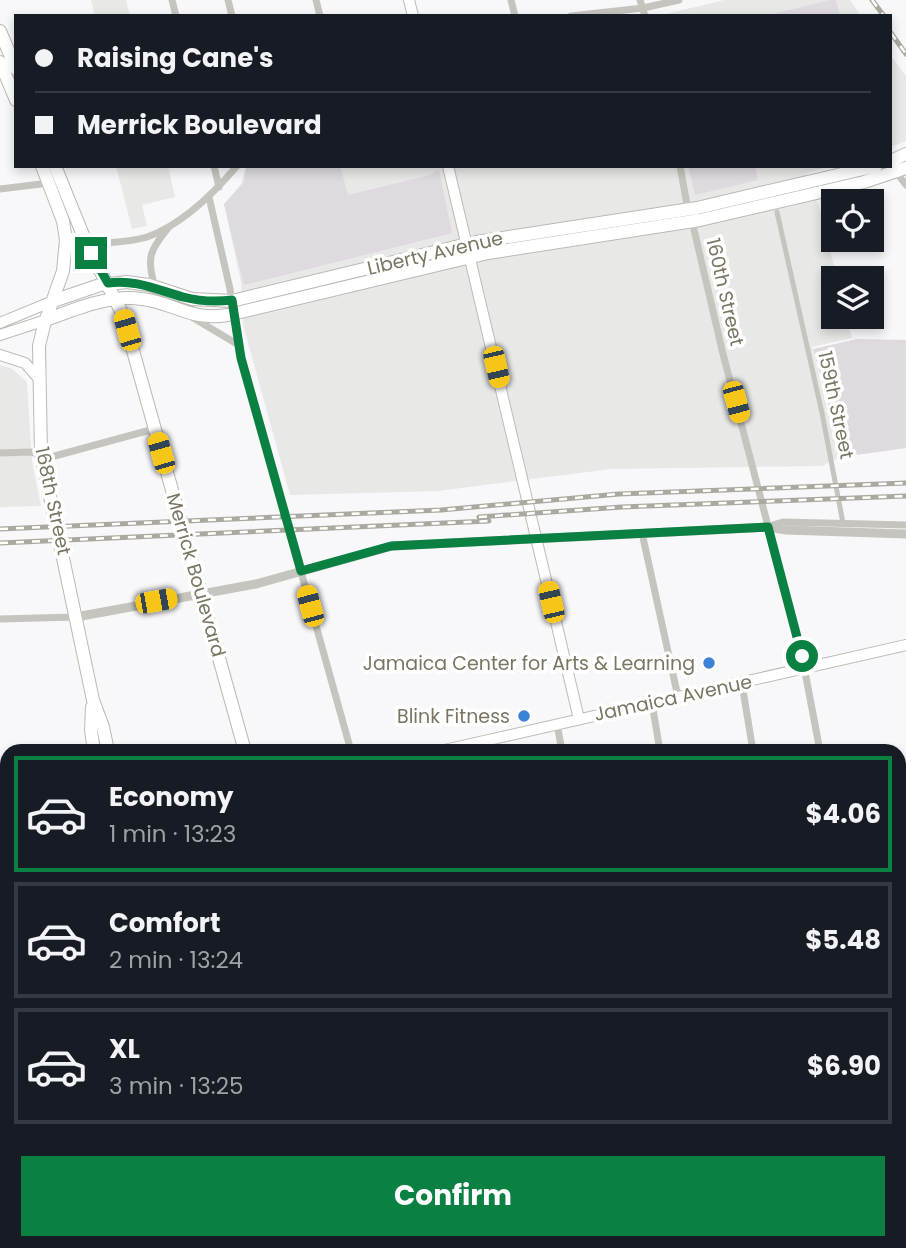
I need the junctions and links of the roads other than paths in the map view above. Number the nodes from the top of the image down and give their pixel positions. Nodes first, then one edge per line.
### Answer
1 (679, 0) edge
2 (643, 8) edge
3 (588, 14) edge
4 (0, 31) edge
5 (0, 62) edge
6 (9, 73) edge
7 (14, 92) edge
8 (906, 154) edge
9 (896, 166) edge
10 (43, 168) edge
11 (56, 168) edge
12 (214, 168) edge
13 (235, 168) edge
14 (448, 168) edge
15 (680, 168) edge
16 (868, 168) edge
17 (891, 168) edge
18 (49, 183) junction
19 (906, 185) edge
20 (219, 187) junction
21 (0, 190) edge
22 (209, 197) junction
23 (777, 212) dead end
24 (690, 215) junction
25 (172, 225) junction
26 (87, 245) junction
27 (468, 251) junction
28 (108, 283) junction
29 (156, 287) junction
30 (116, 299) junction
31 (53, 301) junction
32 (233, 307) junction
33 (182, 312) junction
34 (46, 320) junction
35 (0, 323) edge
36 (0, 335) edge
37 (237, 344) junction
38 (0, 355) edge
39 (39, 379) junction
40 (154, 429) junction
41 (0, 453) edge
42 (41, 454) junction
43 (843, 523) junction
44 (906, 525) edge
45 (768, 527) junction
46 (642, 533) junction
47 (906, 534) edge
48 (536, 538) junction
49 (301, 571) junction
50 (201, 594) junction
51 (76, 617) junction
52 (0, 620) edge
53 (906, 645) edge
54 (805, 669) junction
55 (742, 684) junction
56 (678, 697) junction
57 (93, 700) junction
58 (652, 703) junction
59 (579, 719) junction
60 (557, 724) junction
61 (93, 744) edge
62 (107, 744) edge
63 (243, 744) edge
64 (349, 744) edge
65 (470, 744) edge
66 (561, 744) edge
67 (659, 744) edge
68 (751, 744) edge
69 (819, 744) edge

1 - 2 street
2 - 3 street
4 - 6 main road
5 - 6 main road
6 - 7 main road
8 - 9 main road, Liberty Avenue
9 - 19 street
10 - 18 main road
11 - 26 main road, Merrick Boulevard
12 - 20 street
13 - 20 street
14 - 27 main road
15 - 24 street, 160th Street
16 - 24 main road, Liberty Avenue
17 - 24 main road, Liberty Avenue
18 - 21 street
18 - 31 main road
20 - 22 street
22 - 25 street
22 - 32 street
23 - 43 street, 159th Street
24 - 27 main road, Liberty Avenue
24 - 45 street, 160th Street
25 - 26 street
25 - 29 street
26 - 28 main road, Merrick Boulevard
27 - 32 main road, Liberty Avenue
27 - 48 main road
28 - 29 main road, Liberty Avenue
28 - 30 main road, Merrick Boulevard
28 - 31 main road, Liberty Avenue
29 - 32 main road, Liberty Avenue
30 - 33 main road, Liberty Avenue
30 - 34 main road, Liberty Avenue
30 - 40 main road, Merrick Boulevard
31 - 34 main road, 168th Street
31 - 35 main road, Liberty Avenue
32 - 33 main road, Liberty Avenue
32 - 37 street
33 - 37 street, Liberty Avenue
34 - 36 main road, Liberty Avenue
34 - 39 main road, 168th Street
37 - 49 street
38 - 39 main road
39 - 42 main road, 168th Street
40 - 42 street
40 - 50 main road, Merrick Boulevard
41 - 42 street
42 - 51 main road, 168th Street
43 - 44 street
43 - 45 street
45 - 46 street
45 - 47 street
45 - 54 street, 160th Street
46 - 48 street
46 - 56 street
48 - 49 street
48 - 59 main road
49 - 50 street
49 - 64 street
50 - 51 street
50 - 63 main road, Merrick Boulevard
51 - 52 street
51 - 57 main road, 168th Street
53 - 54 main road, Jamaica Avenue
54 - 55 main road, Jamaica Avenue
54 - 69 street, 160th Street
55 - 56 main road, Jamaica Avenue
55 - 68 street
56 - 58 main road, Jamaica Avenue
57 - 61 main road, 168th Street
57 - 62 main road, 168th Street
58 - 59 main road, Jamaica Avenue
58 - 67 street
59 - 60 main road, Jamaica Avenue
60 - 65 main road, Jamaica Avenue
60 - 66 street

